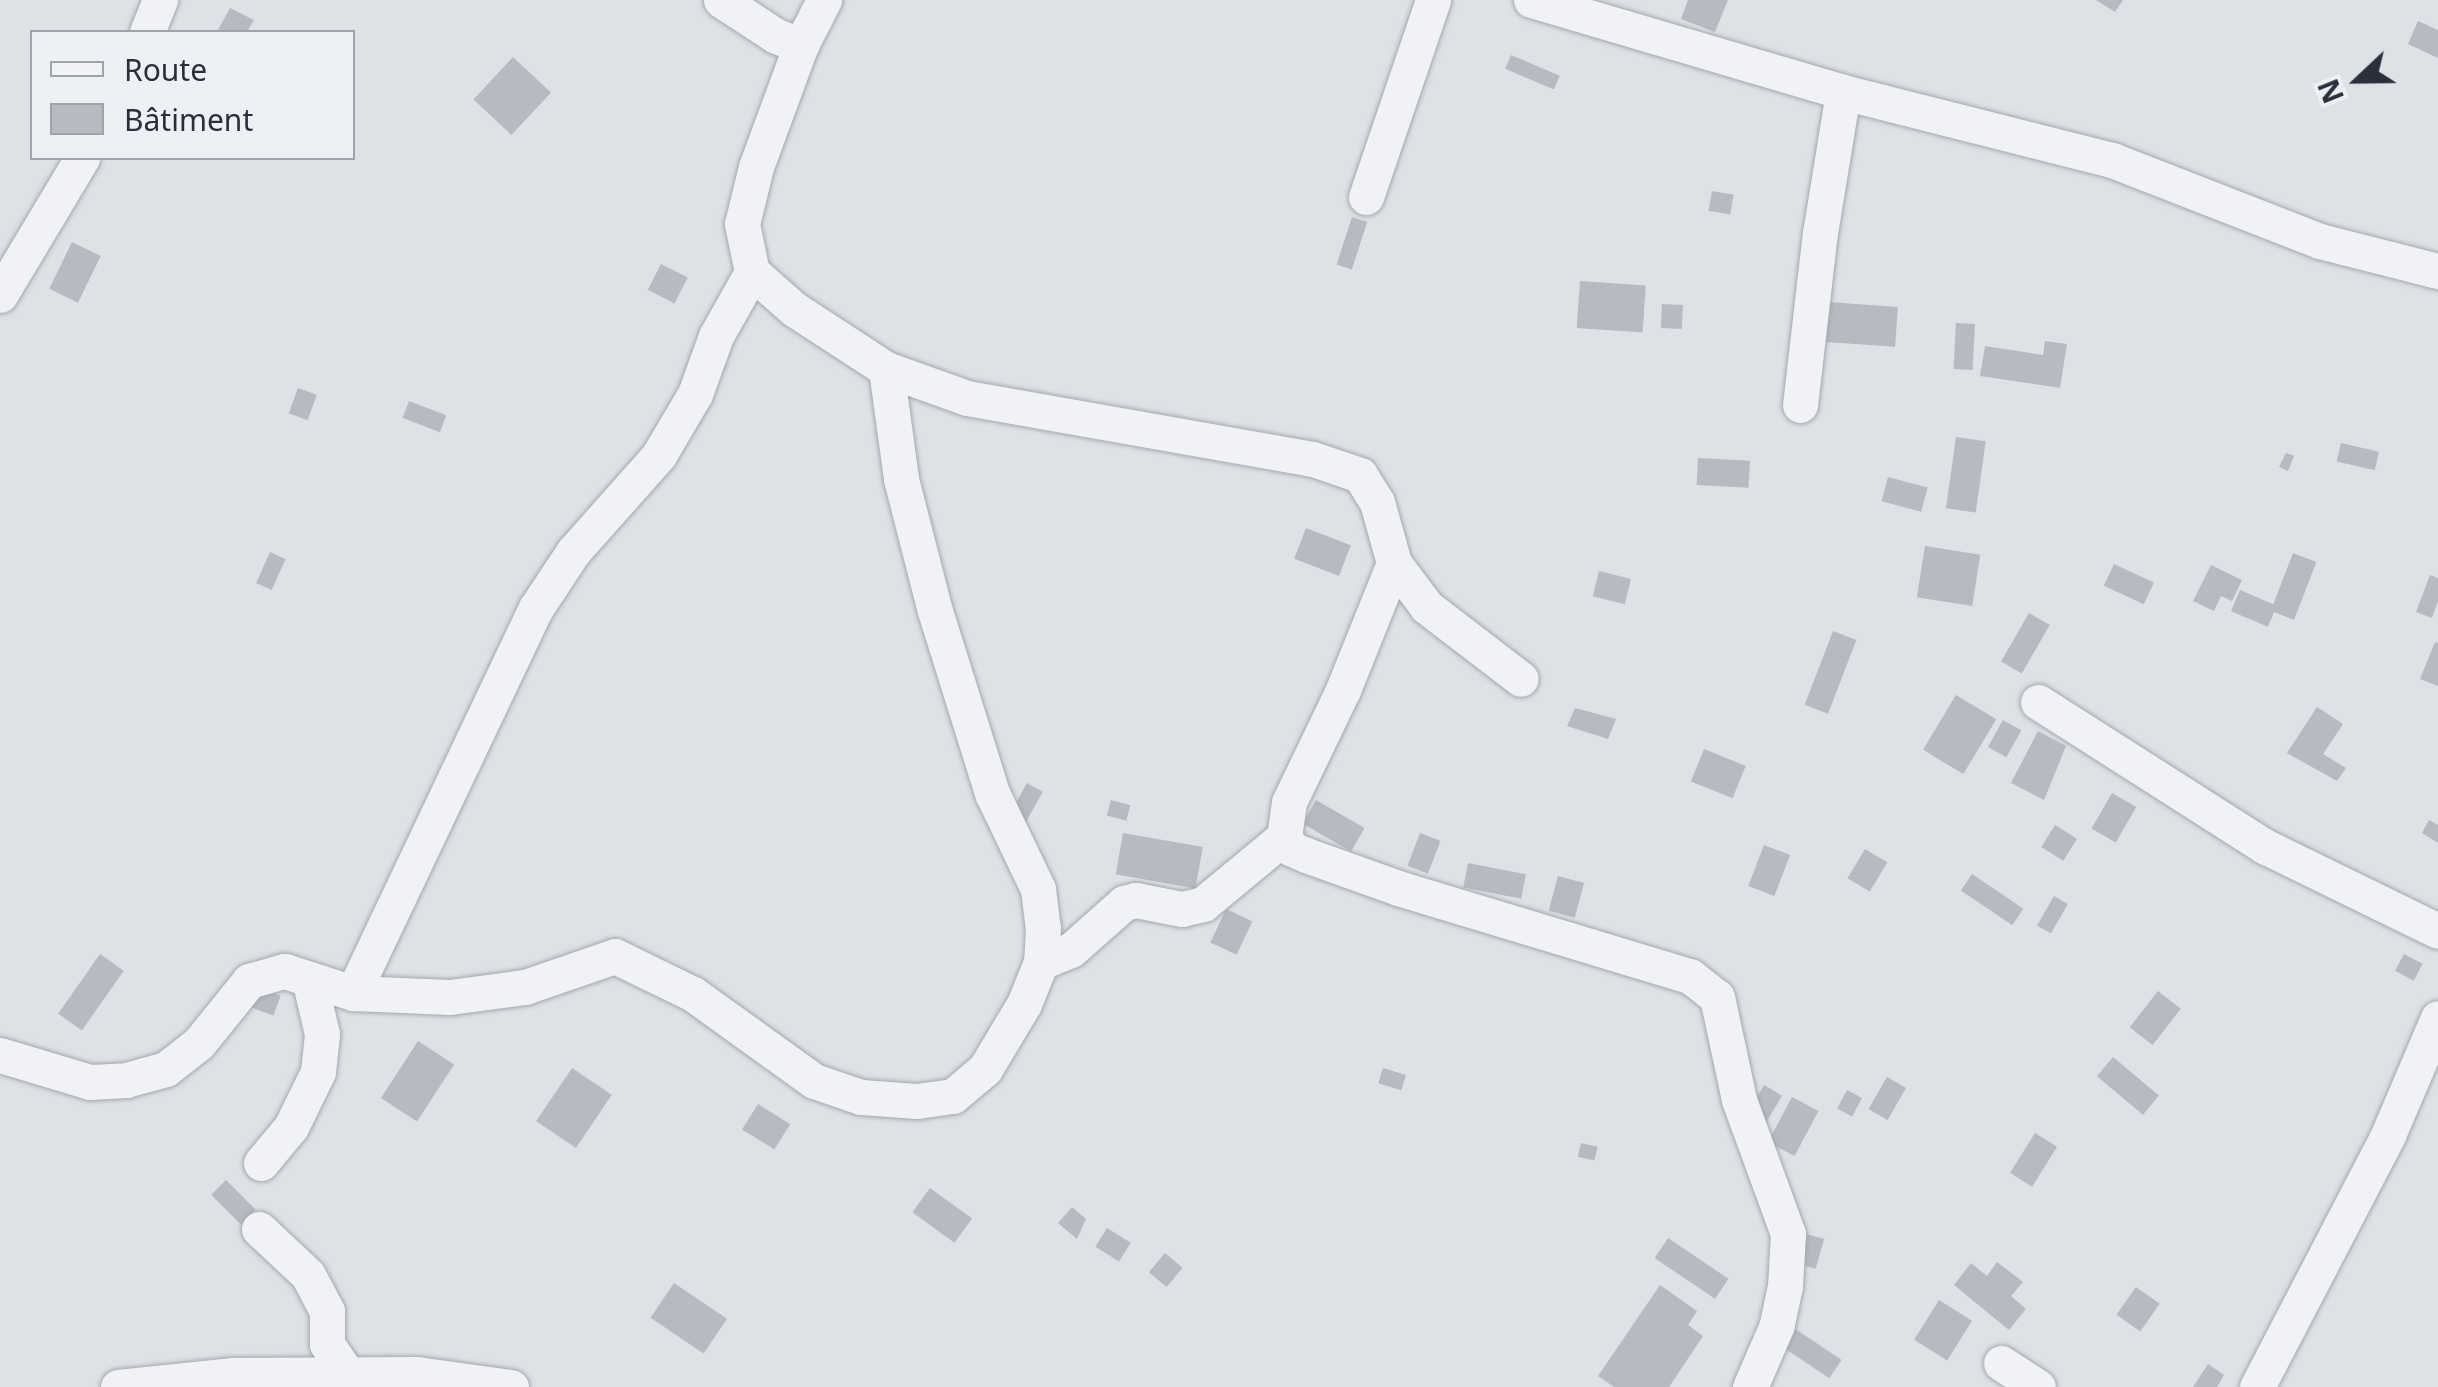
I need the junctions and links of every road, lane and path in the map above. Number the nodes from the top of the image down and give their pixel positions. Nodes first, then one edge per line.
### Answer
1 (160, 0) edge
2 (721, 0) edge
3 (824, 0) edge
4 (1432, 0) edge
5 (1531, 0) edge
6 (148, 30) edge
7 (800, 45) junction
8 (1843, 92) junction
9 (81, 160) edge
10 (1366, 196) dead end
11 (2438, 271) edge
12 (752, 272) junction
13 (0, 295) edge
14 (886, 370) junction
15 (1800, 405) dead end
16 (1394, 563) junction
17 (1521, 680) dead end
18 (2038, 702) dead end
19 (1284, 837) junction
20 (2438, 932) edge
21 (1042, 962) junction
22 (310, 983) junction
23 (353, 993) junction
24 (2438, 1018) edge
25 (0, 1056) edge
26 (261, 1163) dead end
27 (259, 1230) dead end
28 (2002, 1364) dead end
29 (348, 1374) junction
30 (118, 1387) edge
31 (511, 1387) edge
32 (1750, 1387) edge
33 (2038, 1387) edge
34 (2256, 1387) edge

1 - 6 street
2 - 7 street
3 - 7 street
4 - 10 street
5 - 8 street
7 - 12 street
8 - 11 street
8 - 15 street
9 - 13 street
12 - 14 street
12 - 23 street
14 - 16 street
14 - 21 street
16 - 17 street
16 - 19 street
18 - 20 street
19 - 21 street
19 - 32 street
21 - 23 street
22 - 23 street
22 - 25 street
22 - 26 street
24 - 34 street
27 - 29 street
28 - 33 street
29 - 30 street
29 - 31 street

